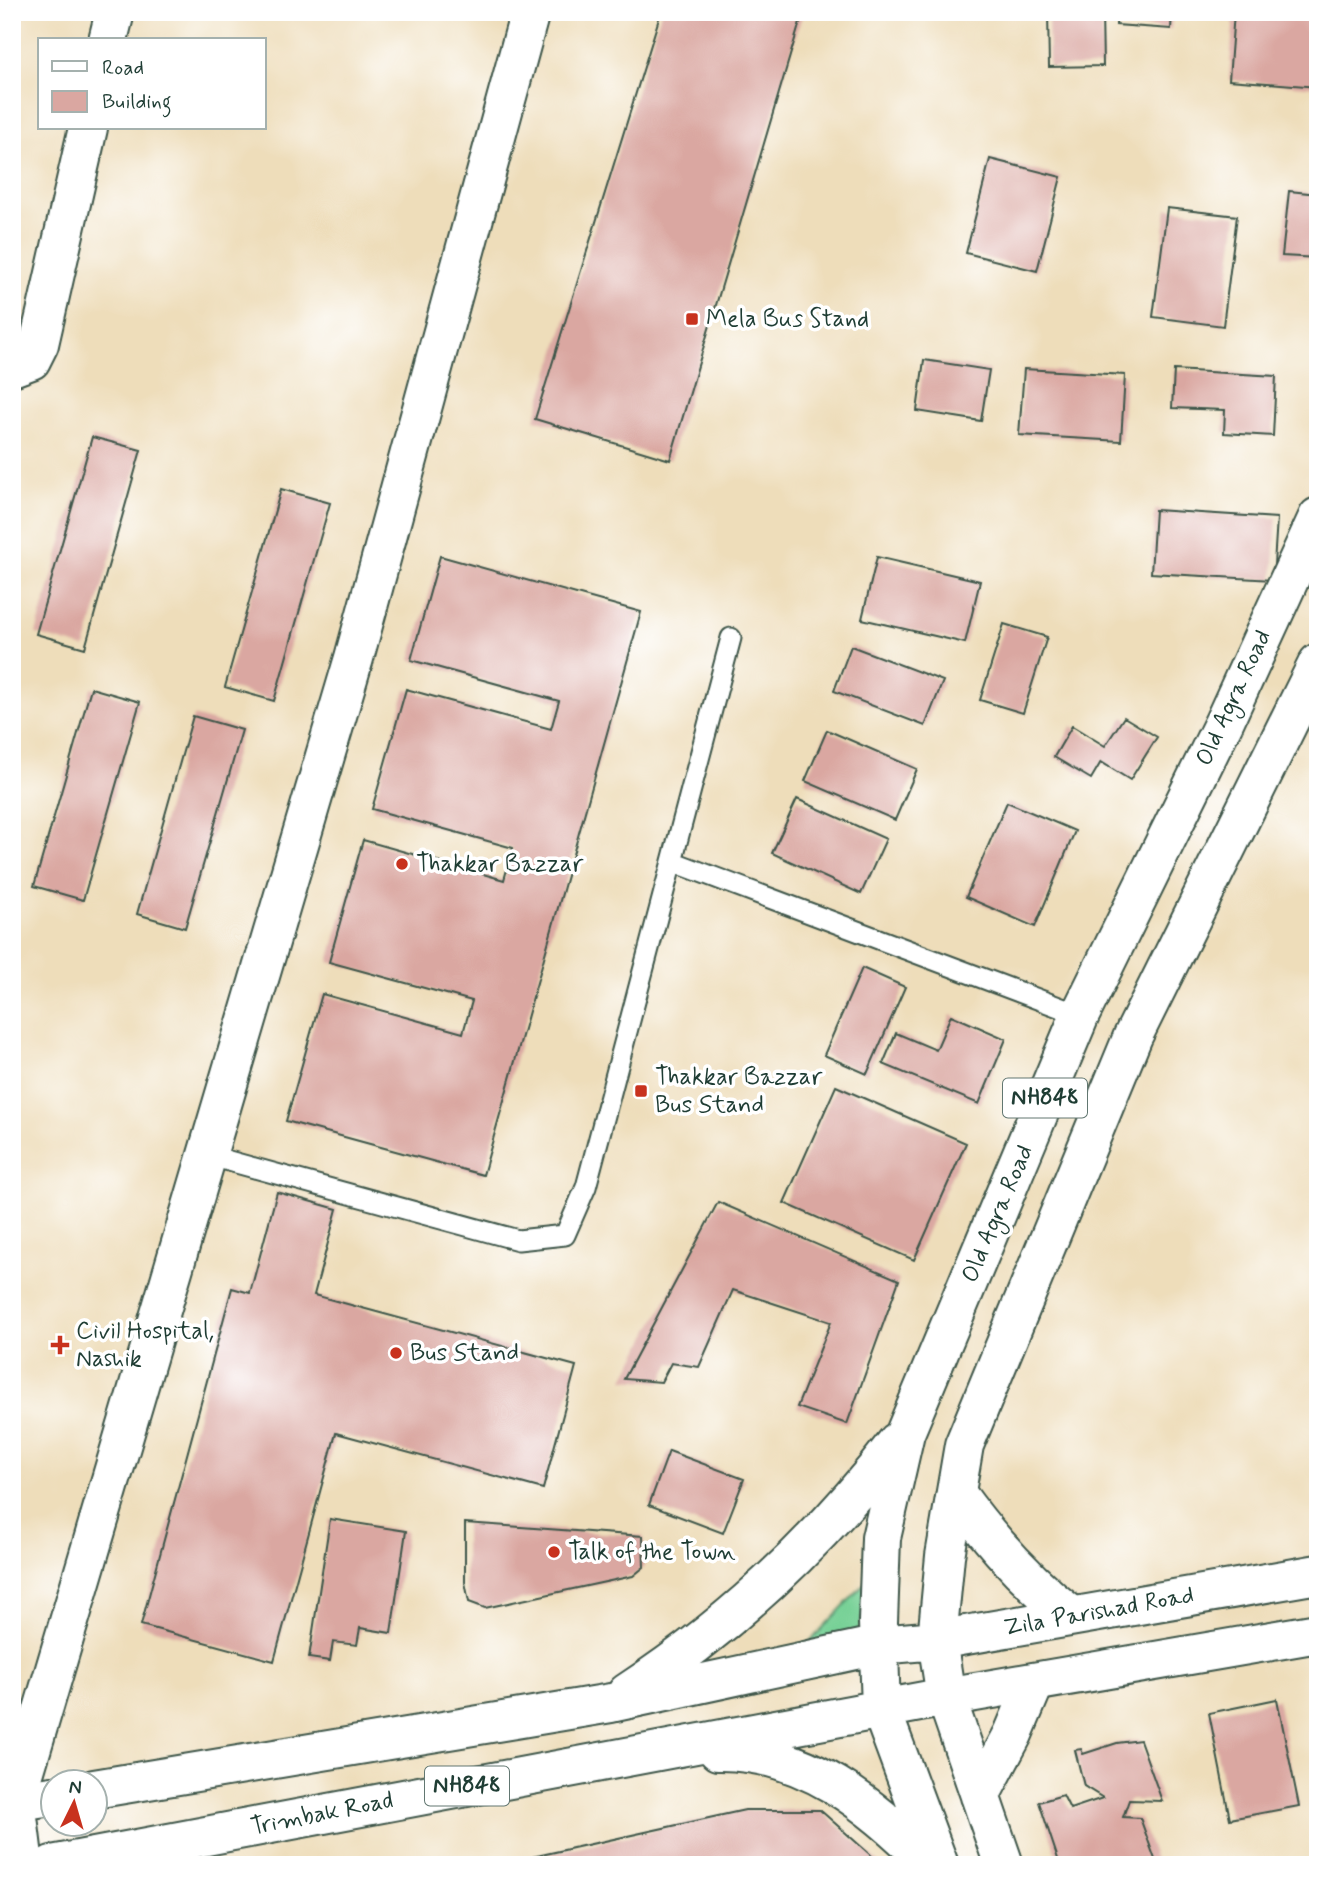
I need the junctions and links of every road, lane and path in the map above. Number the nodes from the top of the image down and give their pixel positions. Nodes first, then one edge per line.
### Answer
1 (115, 12) edge
2 (530, 12) edge
3 (108, 38) edge
4 (89, 130) edge
5 (12, 367) edge
6 (1315, 530) edge
7 (731, 638) dead end
8 (1318, 663) edge
9 (674, 862) junction
10 (1080, 1015) junction
11 (207, 1155) junction
12 (905, 1433) junction
13 (956, 1493) junction
14 (1318, 1574) edge
15 (1072, 1616) junction
16 (1318, 1633) edge
17 (937, 1640) junction
18 (879, 1646) junction
19 (1035, 1682) junction
20 (946, 1698) junction
21 (611, 1703) junction
22 (881, 1709) junction
23 (645, 1752) junction
24 (108, 1787) edge
25 (981, 1797) junction
26 (27, 1800) edge
27 (24, 1865) edge
28 (52, 1865) edge
29 (932, 1865) edge
30 (939, 1865) edge
31 (1004, 1865) edge

1 - 3 main road
2 - 11 main road
4 - 5 main road
6 - 10 main road, Old Agra Road / NH848
7 - 9 lane
8 - 13 main road, NH848
9 - 10 lane
9 - 11 lane
10 - 12 main road, Old Agra Road / NH848
11 - 26 main road
12 - 18 main road, Old Agra Road / NH848
12 - 21 main road
13 - 15 main road
13 - 17 main road, NH848
14 - 15 main road, Zila Parishad Road
15 - 17 main road, Zila Parishad Road
16 - 19 main road
17 - 18 main road, Zila Parishad Road
17 - 20 main road, NH848
18 - 21 main road
18 - 22 main road, Old Agra Road / NH848
19 - 20 main road
19 - 25 main road
20 - 22 main road
20 - 25 main road
21 - 24 main road
22 - 23 main road, Trimbak Road / NH848
22 - 30 main road, Old Agra Road
23 - 28 main road, Trimbak Road / NH848
23 - 29 main road
25 - 31 main road
26 - 27 main road

